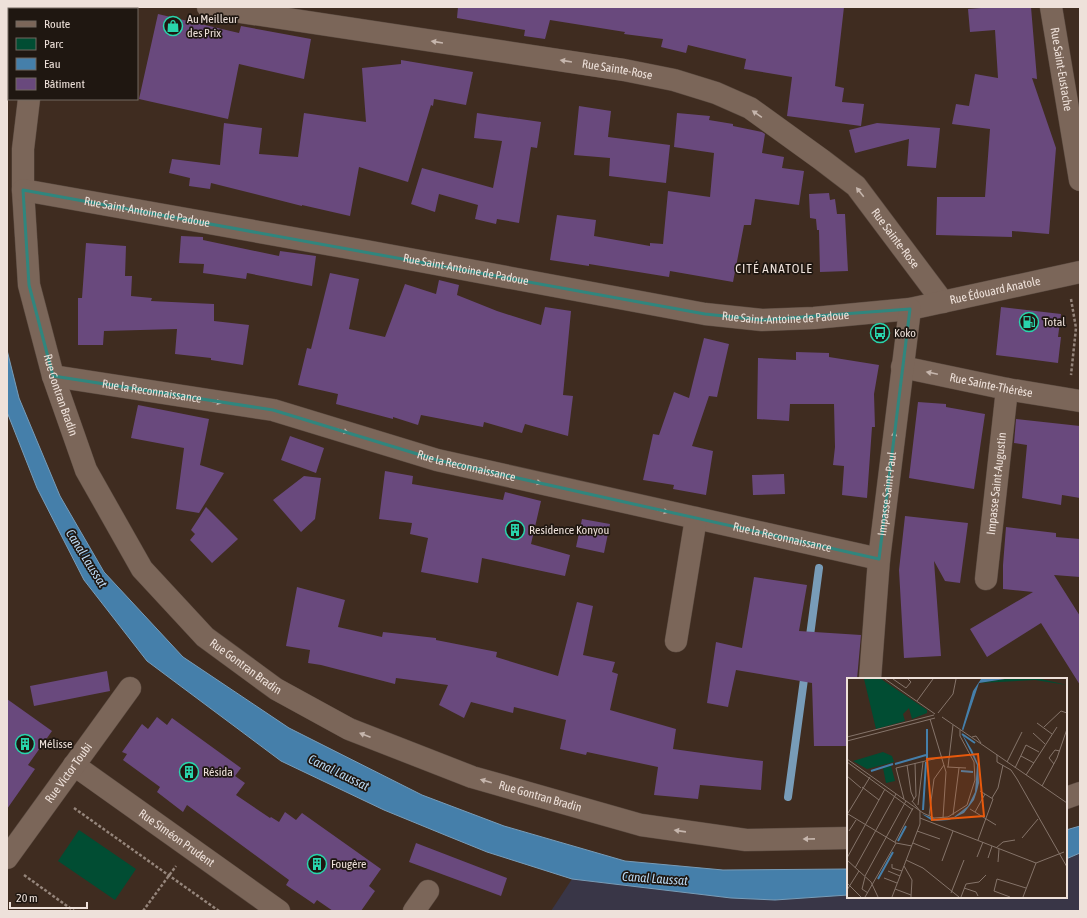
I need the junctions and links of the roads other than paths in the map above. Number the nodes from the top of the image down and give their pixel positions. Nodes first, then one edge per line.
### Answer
1 (208, 7) edge
2 (1051, 7) edge
3 (29, 100) edge
4 (1080, 180) edge
5 (23, 190) junction
6 (1073, 273) edge
7 (943, 302) junction
8 (910, 309) junction
9 (902, 367) junction
10 (53, 376) junction
11 (1007, 389) junction
12 (1074, 400) edge
13 (696, 518) junction
14 (879, 560) junction
15 (986, 579) dead end
16 (676, 641) dead end
17 (870, 678) edge
18 (130, 688) dead end
19 (74, 765) junction
20 (1080, 793) edge
21 (1067, 798) edge
22 (847, 838) edge
23 (7, 858) edge
24 (428, 891) dead end
25 (278, 911) edge
26 (414, 911) edge

7 -> 1 street, Rue Sainte-Rose
2 - 4 street, Rue Saint-Eustache
3 - 5 street, Rue Gontran Bradin
5 - 8 street, Rue Saint-Antoine de Padoue
5 - 10 street, Rue Gontran Bradin
6 - 7 street, Rue Édouard Anatole
7 - 8 street, Rue Édouard Anatole
8 - 9 street, Impasse Saint-Paul
11 -> 9 street, Rue Sainte-Thérèse
14 -> 9 street, Impasse Saint-Paul
10 -> 13 street, Rue la Reconnaissance
22 -> 10 street, Rue Gontran Bradin
11 - 12 street, Rue Sainte-Thérèse
11 - 15 street, Impasse Saint-Augustin
13 - 14 street, Rue la Reconnaissance
13 - 16 street
14 - 17 street, Impasse Saint-Paul
18 - 19 street, Rue Victor Toubi
19 - 23 street, Rue Victor Toubi
19 - 25 street, Rue Siméon Prudent
20 - 21 street
24 - 26 street

